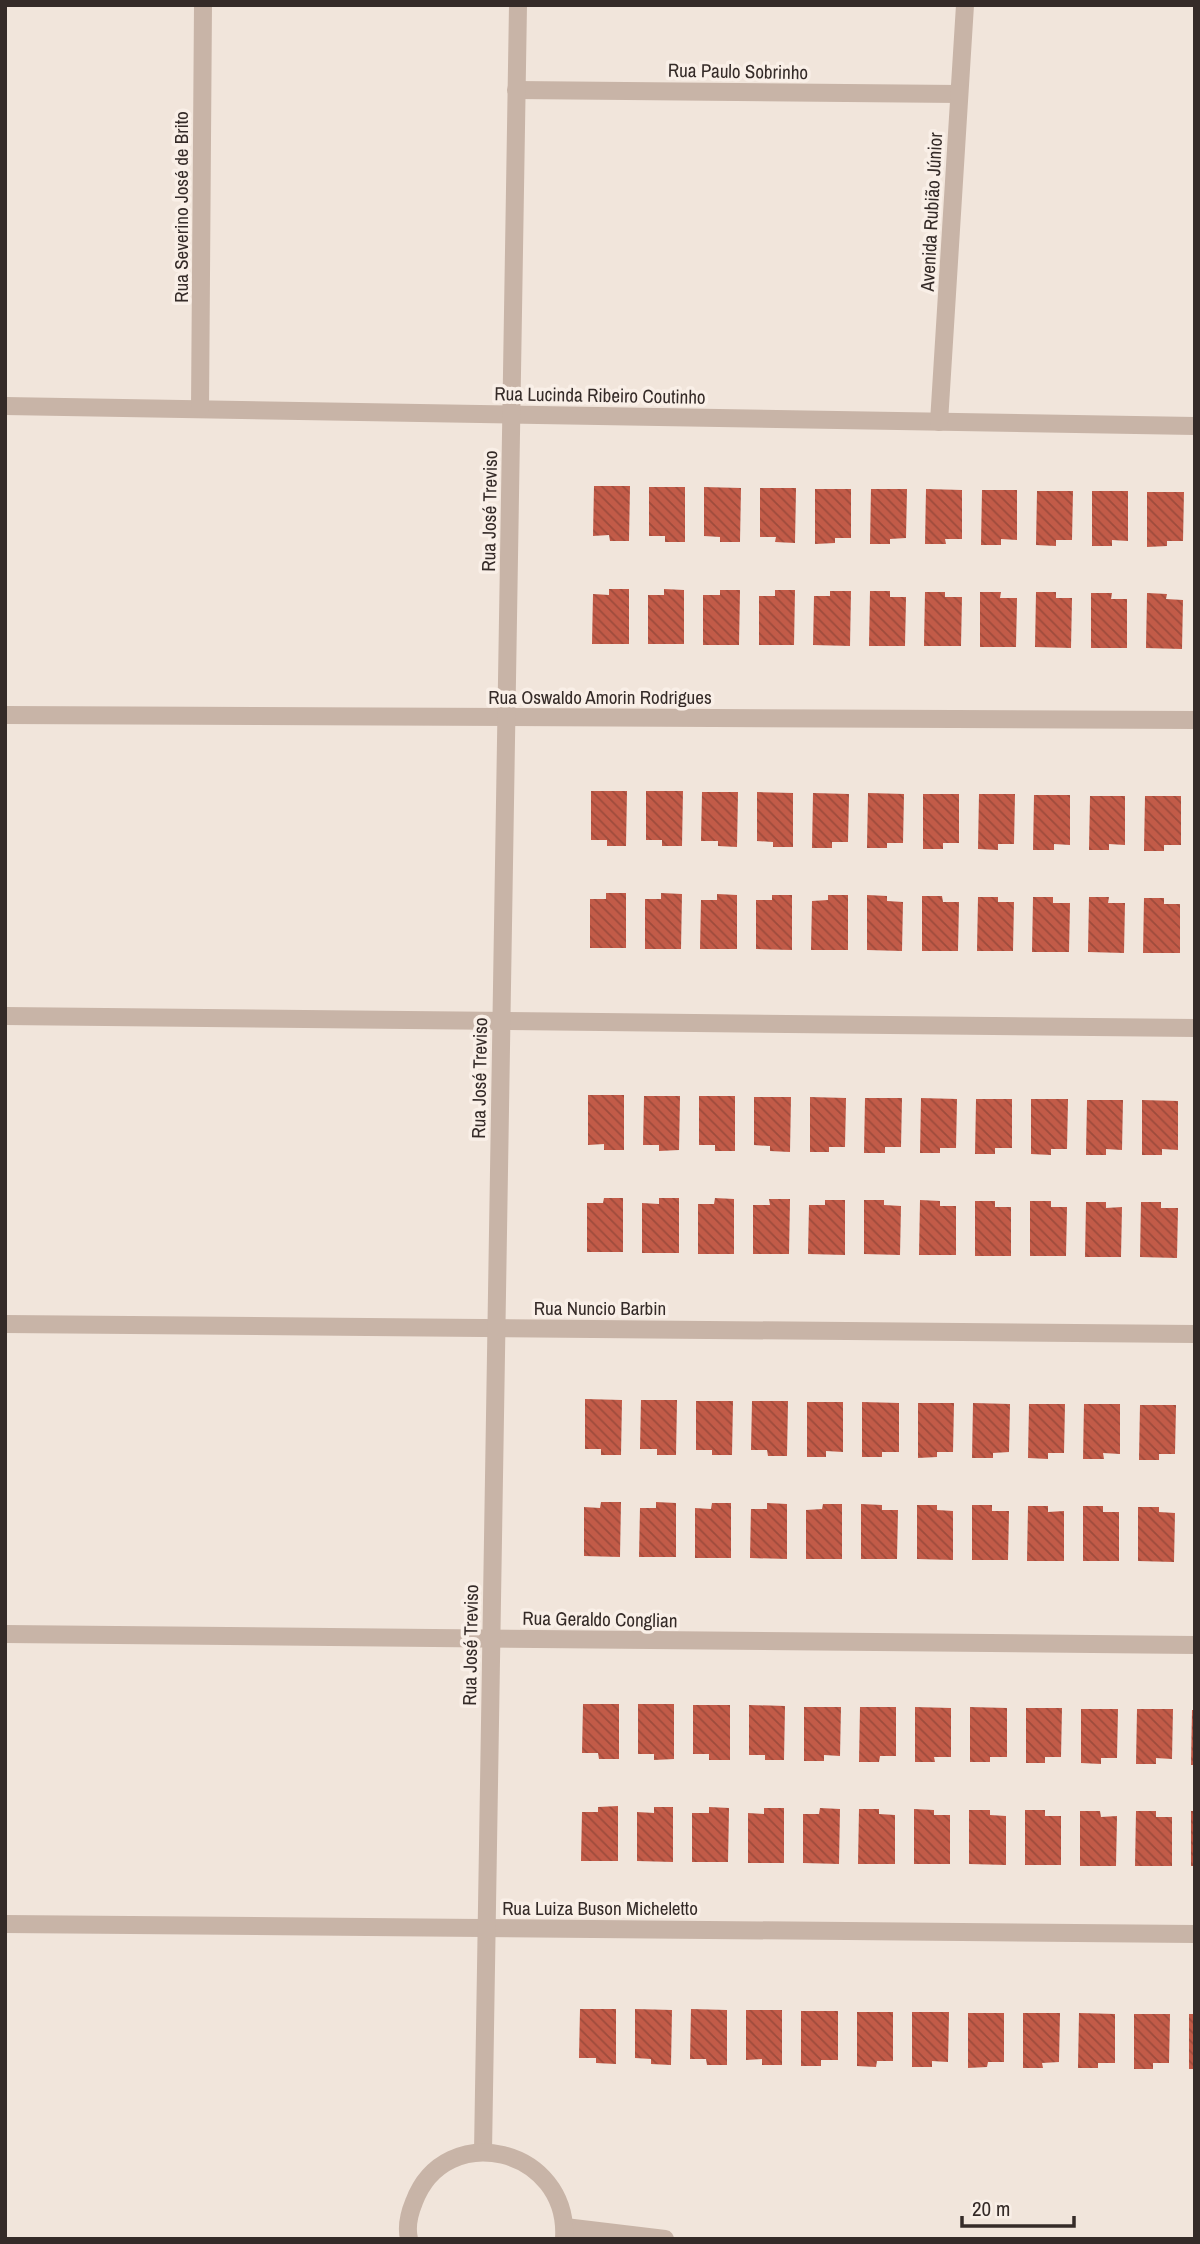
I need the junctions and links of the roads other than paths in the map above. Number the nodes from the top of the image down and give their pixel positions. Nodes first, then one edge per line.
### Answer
1 (203, 5) edge
2 (518, 5) edge
3 (965, 5) edge
4 (516, 90) junction
5 (959, 94) junction
6 (5, 406) edge
7 (200, 409) junction
8 (511, 414) junction
9 (939, 422) junction
10 (1195, 426) edge
11 (5, 715) edge
12 (507, 717) junction
13 (1195, 720) edge
14 (5, 1016) edge
15 (501, 1021) junction
16 (1195, 1028) edge
17 (5, 1324) edge
18 (496, 1328) junction
19 (1195, 1334) edge
20 (5, 1634) edge
21 (491, 1639) junction
22 (1195, 1645) edge
23 (5, 1924) edge
24 (487, 1928) junction
25 (1195, 1934) edge
26 (483, 2152) junction
27 (565, 2233) edge
28 (409, 2239) edge
29 (665, 2239) edge

1 - 7 street, Rua Severino José de Brito
2 - 4 street, Rua José Treviso
3 - 5 street, Avenida Rubião Júnior
4 - 5 street, Rua Paulo Sobrinho
4 - 8 street, Rua José Treviso
5 - 9 street, Avenida Rubião Júnior
6 - 7 street, Rua Lucinda Ribeiro Coutinho
7 - 8 street, Rua Lucinda Ribeiro Coutinho
8 - 9 street, Rua Lucinda Ribeiro Coutinho
8 - 12 street, Rua José Treviso
9 - 10 street, Rua Lucinda Ribeiro Coutinho
11 - 12 street, Rua Oswaldo Amorin Rodrigues
12 - 13 street, Rua Oswaldo Amorin Rodrigues
12 - 15 street, Rua José Treviso
14 - 15 street
15 - 16 street
15 - 18 street, Rua José Treviso
17 - 18 street, Rua Nuncio Barbin
18 - 19 street, Rua Nuncio Barbin
18 - 21 street, Rua José Treviso
20 - 21 street, Rua Geraldo Conglian
21 - 22 street, Rua Geraldo Conglian
21 - 24 street, Rua José Treviso
23 - 24 street, Rua Luiza Buson Micheletto
24 - 25 street, Rua Luiza Buson Micheletto
24 - 26 street, Rua José Treviso
26 - 27 street
26 - 28 street
27 - 29 street

